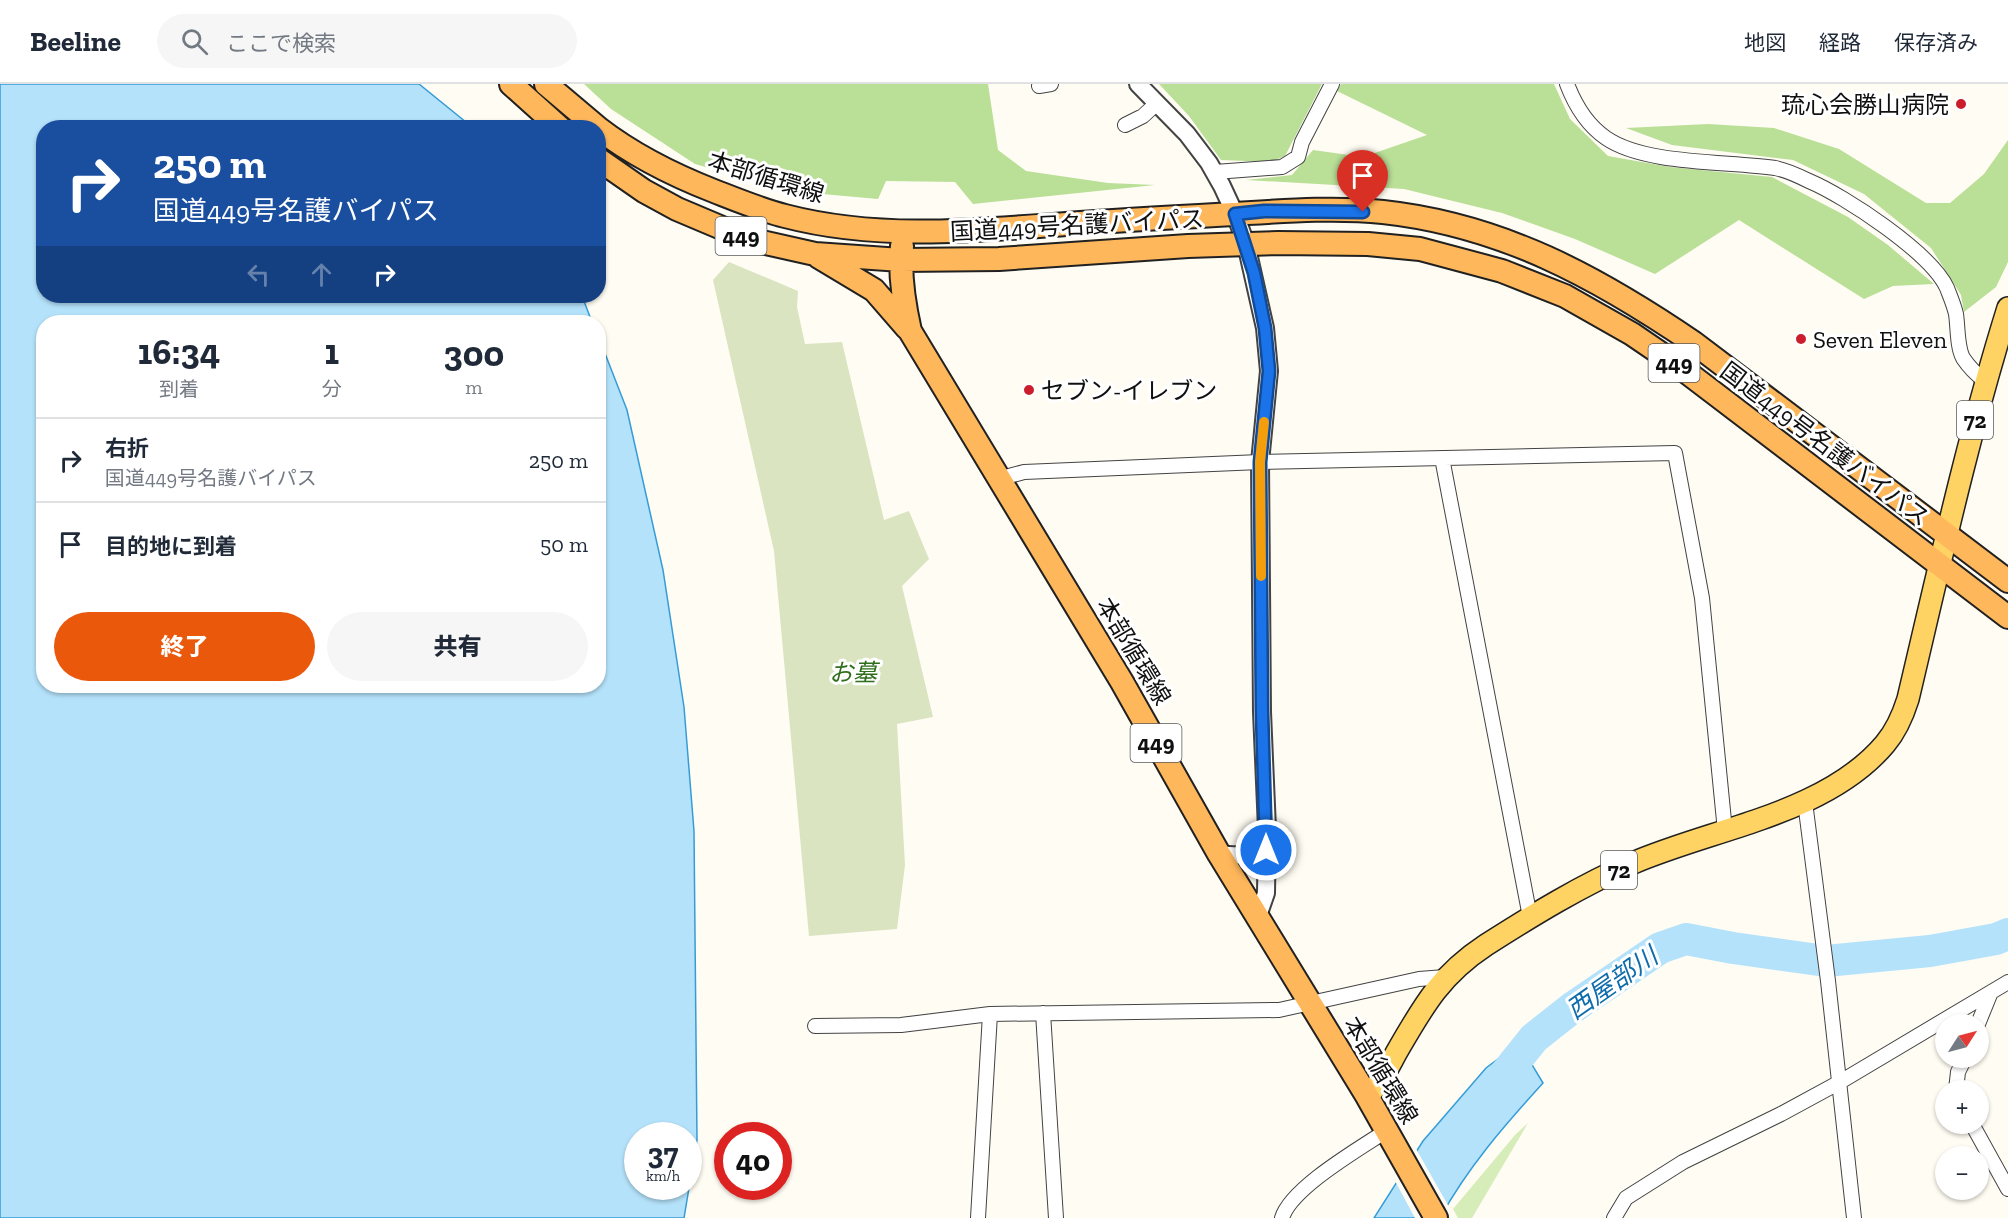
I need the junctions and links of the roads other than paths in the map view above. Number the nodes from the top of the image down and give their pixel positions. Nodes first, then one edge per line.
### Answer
1 (511, 84) edge
2 (546, 84) edge
3 (1138, 84) edge
4 (1332, 84) edge
5 (1567, 84) edge
6 (1157, 103) junction
7 (551, 120) edge
8 (589, 120) edge
9 (1125, 125) dead end
10 (606, 134) edge
11 (606, 165) edge
12 (1215, 172) junction
13 (1235, 214) junction
14 (904, 232) junction
15 (1245, 244) junction
16 (815, 254) junction
17 (901, 260) junction
18 (2008, 308) edge
19 (909, 331) junction
20 (1985, 381) junction
21 (1442, 458) junction
22 (1260, 462) junction
23 (998, 479) junction
24 (1947, 534) junction
25 (1940, 565) junction
26 (2008, 581) edge
27 (2008, 617) edge
28 (1805, 802) junction
29 (1267, 829) junction
30 (1725, 831) junction
31 (1219, 854) junction
32 (1530, 917) junction
33 (1257, 919) junction
34 (1445, 977) junction
35 (2008, 982) edge
36 (1991, 992) junction
37 (1309, 1004) junction
38 (1043, 1013) junction
39 (990, 1014) junction
40 (1982, 1014) edge
41 (815, 1026) dead end
42 (1840, 1082) junction
43 (1367, 1096) junction
44 (1386, 1131) junction
45 (1978, 1134) edge
46 (2008, 1189) edge
47 (978, 1218) edge
48 (1056, 1218) edge
49 (1282, 1218) edge
50 (1436, 1218) edge
51 (1614, 1218) edge
52 (1854, 1218) edge

1 - 7 highway
2 - 8 highway, 本部循環線 / 449
3 - 6 street
4 - 12 street
5 - 20 street
6 - 9 street
6 - 12 street
10 - 14 highway, 本部循環線 / 449
11 - 16 highway, 449
12 - 13 street
13 - 14 highway, 国道449号名護バイパス / 449
13 - 15 street
13 - 24 highway, 国道449号名護バイパス / 449
14 - 17 highway, 本部循環線 / 449
15 - 17 highway, 国道449号名護バイパス / 449
15 - 22 street
15 - 25 highway, 国道449号名護バイパス / 449
16 - 17 highway, 449
16 - 19 highway
17 - 19 highway, 本部循環線 / 449
18 - 20 main road, 72
19 - 23 highway, 本部循環線 / 449
20 - 24 main road, 72
21 - 22 street
21 - 30 street
21 - 32 street
22 - 23 street
22 - 29 street
23 - 31 highway, 本部循環線 / 449
24 - 25 main road, 72
24 - 26 highway, 国道449号名護バイパス / 449
25 - 27 highway, 国道449号名護バイパス / 449
25 - 28 main road, 72
28 - 30 main road, 72
28 - 42 street
29 - 31 street
29 - 33 street
30 - 32 main road, 72
31 - 33 highway, 本部循環線 / 449
32 - 34 main road, 72
33 - 37 highway, 本部循環線 / 449
34 - 37 street
34 - 43 main road, 72
35 - 36 street
36 - 40 street
36 - 42 street
37 - 38 street
37 - 43 highway, 本部循環線 / 449
38 - 39 street
38 - 48 street
39 - 41 street
39 - 47 street
42 - 51 street
42 - 52 street
43 - 44 highway, 本部循環線 / 449
44 - 49 street
44 - 50 highway, 本部循環線 / 449
45 - 46 street

